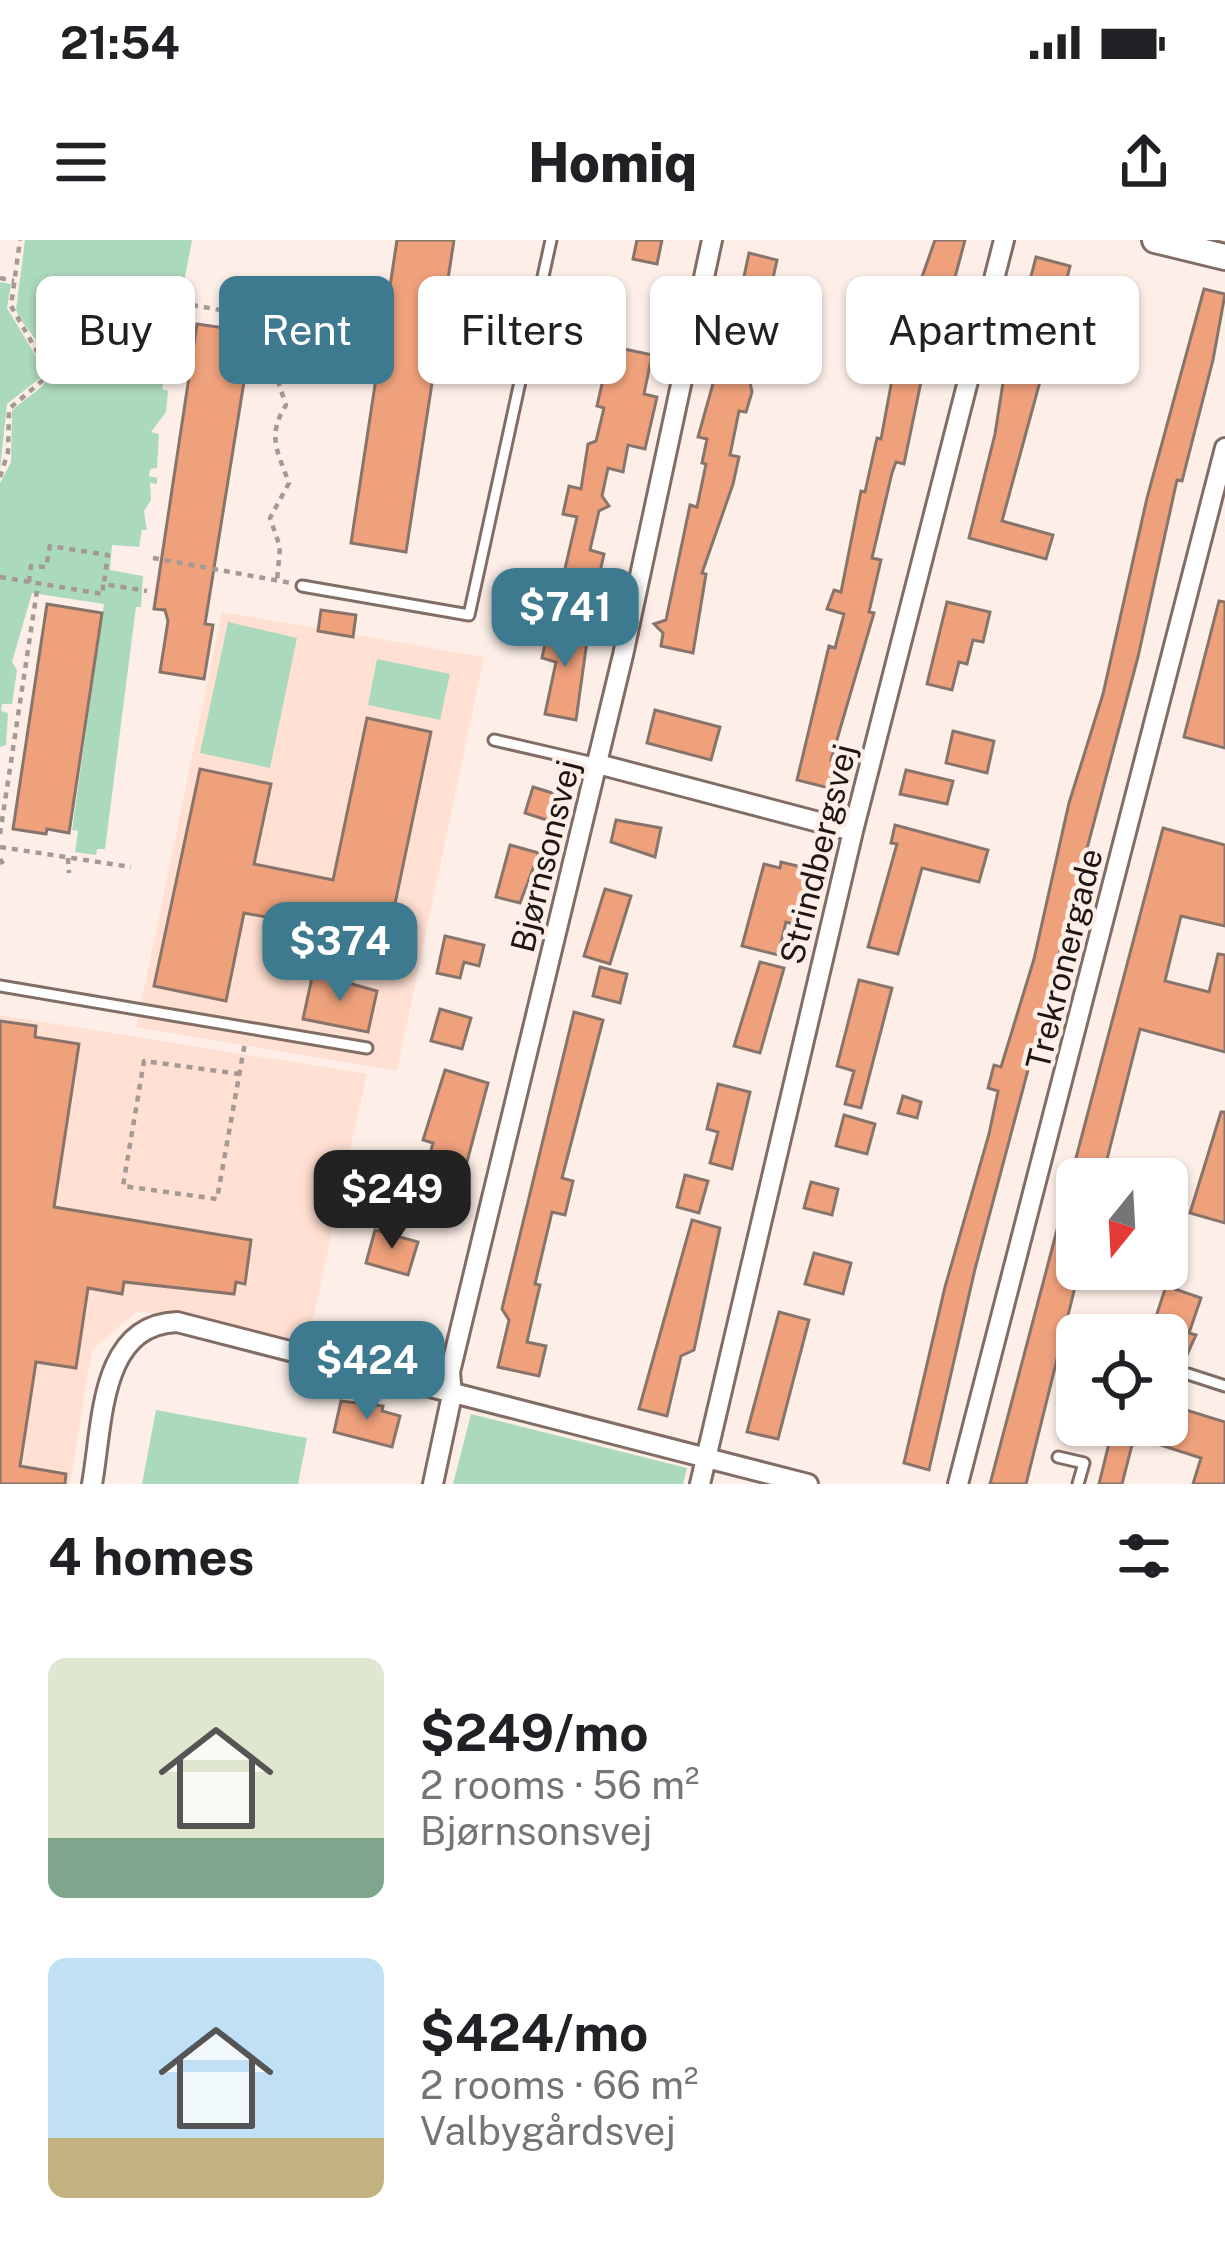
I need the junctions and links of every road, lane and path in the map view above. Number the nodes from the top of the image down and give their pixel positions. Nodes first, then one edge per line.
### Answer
1 (20, 240) edge
2 (551, 240) edge
3 (712, 240) edge
4 (1004, 240) edge
5 (1160, 240) edge
6 (1225, 257) edge
7 (0, 278) edge
8 (14, 280) junction
9 (195, 306) edge
10 (1225, 448) edge
11 (0, 477) edge
12 (153, 558) dead end
13 (0, 577) edge
14 (277, 581) junction
15 (29, 582) junction
16 (38, 584) junction
17 (104, 584) junction
18 (302, 586) joint
19 (148, 591) dead end
20 (494, 740) dead end
21 (598, 764) junction
22 (853, 831) junction
23 (0, 834) edge
24 (0, 848) edge
25 (68, 857) junction
26 (131, 867) dead end
27 (69, 873) dead end
28 (0, 986) edge
29 (248, 1028) junction
30 (367, 1048) dead end
31 (240, 1074) junction
32 (1188, 1374) dead end
33 (1225, 1386) edge
34 (452, 1396) junction
35 (706, 1457) junction
36 (1058, 1457) dead end
37 (92, 1484) edge
38 (433, 1484) edge
39 (700, 1484) edge
40 (808, 1484) edge
41 (958, 1484) edge
42 (1078, 1484) edge

1 - 8 path
2 - 18 lane
3 - 21 street, Bjørnsonsvej
4 - 22 street, Strindbergsvej
5 - 6 street
7 - 8 path
8 - 11 path
9 - 14 path
10 - 41 street, Trekronergade
12 - 14 path
13 - 15 path
14 - 18 path
15 - 16 path
15 - 17 path
16 - 17 path
16 - 23 path
17 - 19 path
20 - 21 lane
21 - 22 street
21 - 34 street, Bjørnsonsvej
22 - 35 street, Strindbergsvej
24 - 25 path
25 - 26 path
25 - 27 path
28 - 29 lane
29 - 30 lane
29 - 31 path
31 - 31 path
32 - 33 lane
34 - 35 street
34 - 37 street
34 - 38 street, Bjørnsonsvej
35 - 39 street, Strindbergsvej
35 - 40 street
36 - 42 lane

